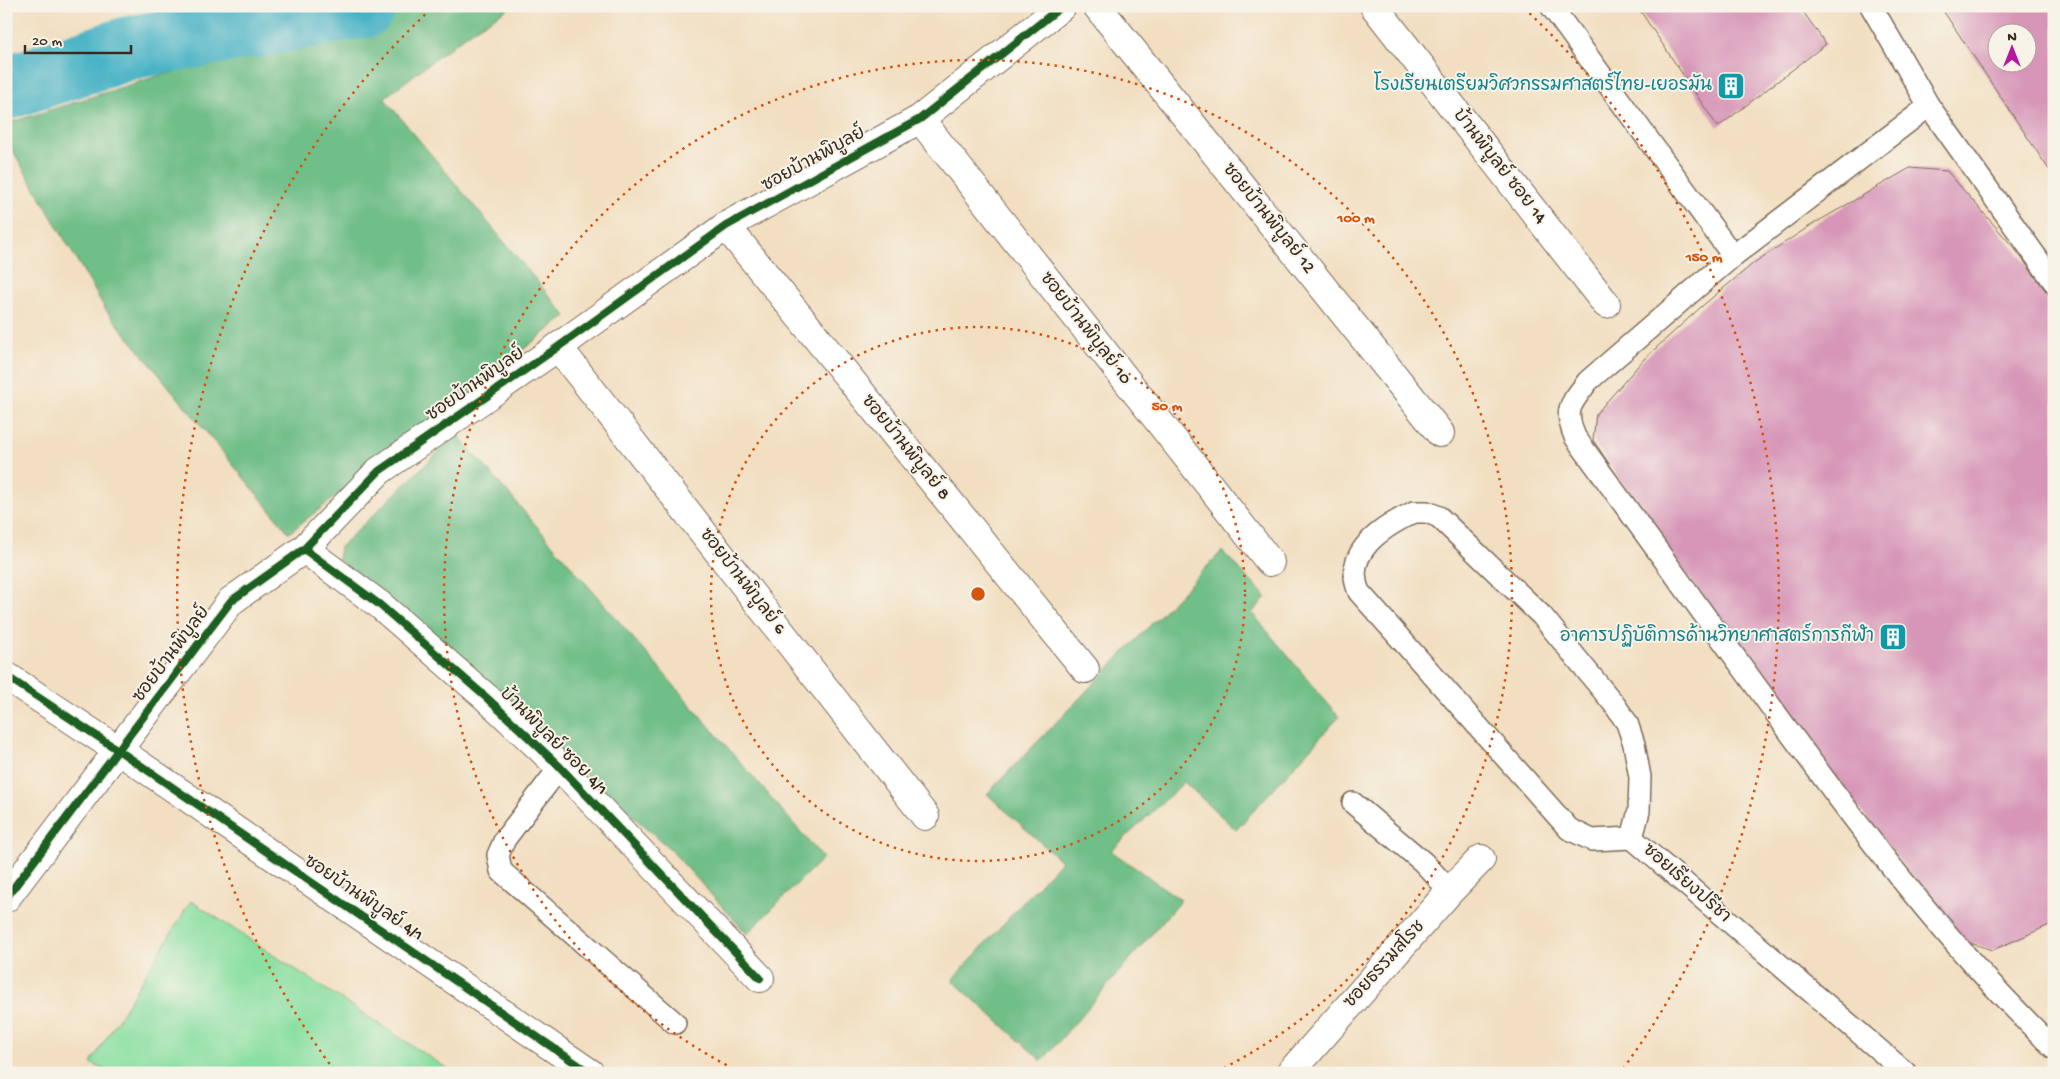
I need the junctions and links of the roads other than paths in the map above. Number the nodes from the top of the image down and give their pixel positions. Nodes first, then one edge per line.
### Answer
1 (1062, 6) edge
2 (1097, 6) edge
3 (1374, 6) edge
4 (1551, 6) edge
5 (1871, 6) edge
6 (1929, 106) junction
7 (920, 119) junction
8 (726, 226) junction
9 (1733, 256) junction
10 (2054, 282) edge
11 (1606, 304) dead end
12 (558, 347) junction
13 (1440, 433) dead end
14 (304, 549) junction
15 (1270, 562) dead end
16 (1085, 669) dead end
17 (6, 676) edge
18 (118, 750) junction
19 (560, 767) junction
20 (1353, 803) dead end
21 (925, 816) dead end
22 (1632, 838) junction
23 (1481, 859) dead end
24 (1450, 891) junction
25 (6, 898) edge
26 (760, 978) dead end
27 (675, 1023) dead end
28 (2054, 1048) edge
29 (590, 1073) edge
30 (1290, 1073) edge
31 (1906, 1073) edge

1 - 7 street, ซอยบ้านพิบูลย์
2 - 13 street, ซอยบ้านพิบูลย์ 12
3 - 11 street, บ้านพิบูลย์ ซอย 14
4 - 9 lane
5 - 6 lane
6 - 9 lane
6 - 10 lane
7 - 8 street, ซอยบ้านพิบูลย์
7 - 15 street, ซอยบ้านพิบูลย์ 10
8 - 12 street, ซอยบ้านพิบูลย์
8 - 16 street, ซอยบ้านพิบูลย์ 8
9 - 28 lane
12 - 14 street, ซอยบ้านพิบูลย์
12 - 21 street, ซอยบ้านพิบูลย์ 6
14 - 18 street, ซอยบ้านพิบูลย์
14 - 19 street, บ้านพิบูลย์ ซอย 4/1
17 - 18 street, ซอยบ้านพิบูลย์ 4/1
18 - 25 street, ซอยบ้านพิบูลย์
18 - 29 street, ซอยบ้านพิบูลย์ 4/1
19 - 26 street, บ้านพิบูลย์ ซอย 4/1
19 - 27 lane
20 - 24 lane
22 - 22 lane, ซอยเรียงปรีชา
22 - 31 lane, ซอยเรียงปรีชา
23 - 24 street, ซอยธรรมสโรช
24 - 30 street, ซอยธรรมสโรช

